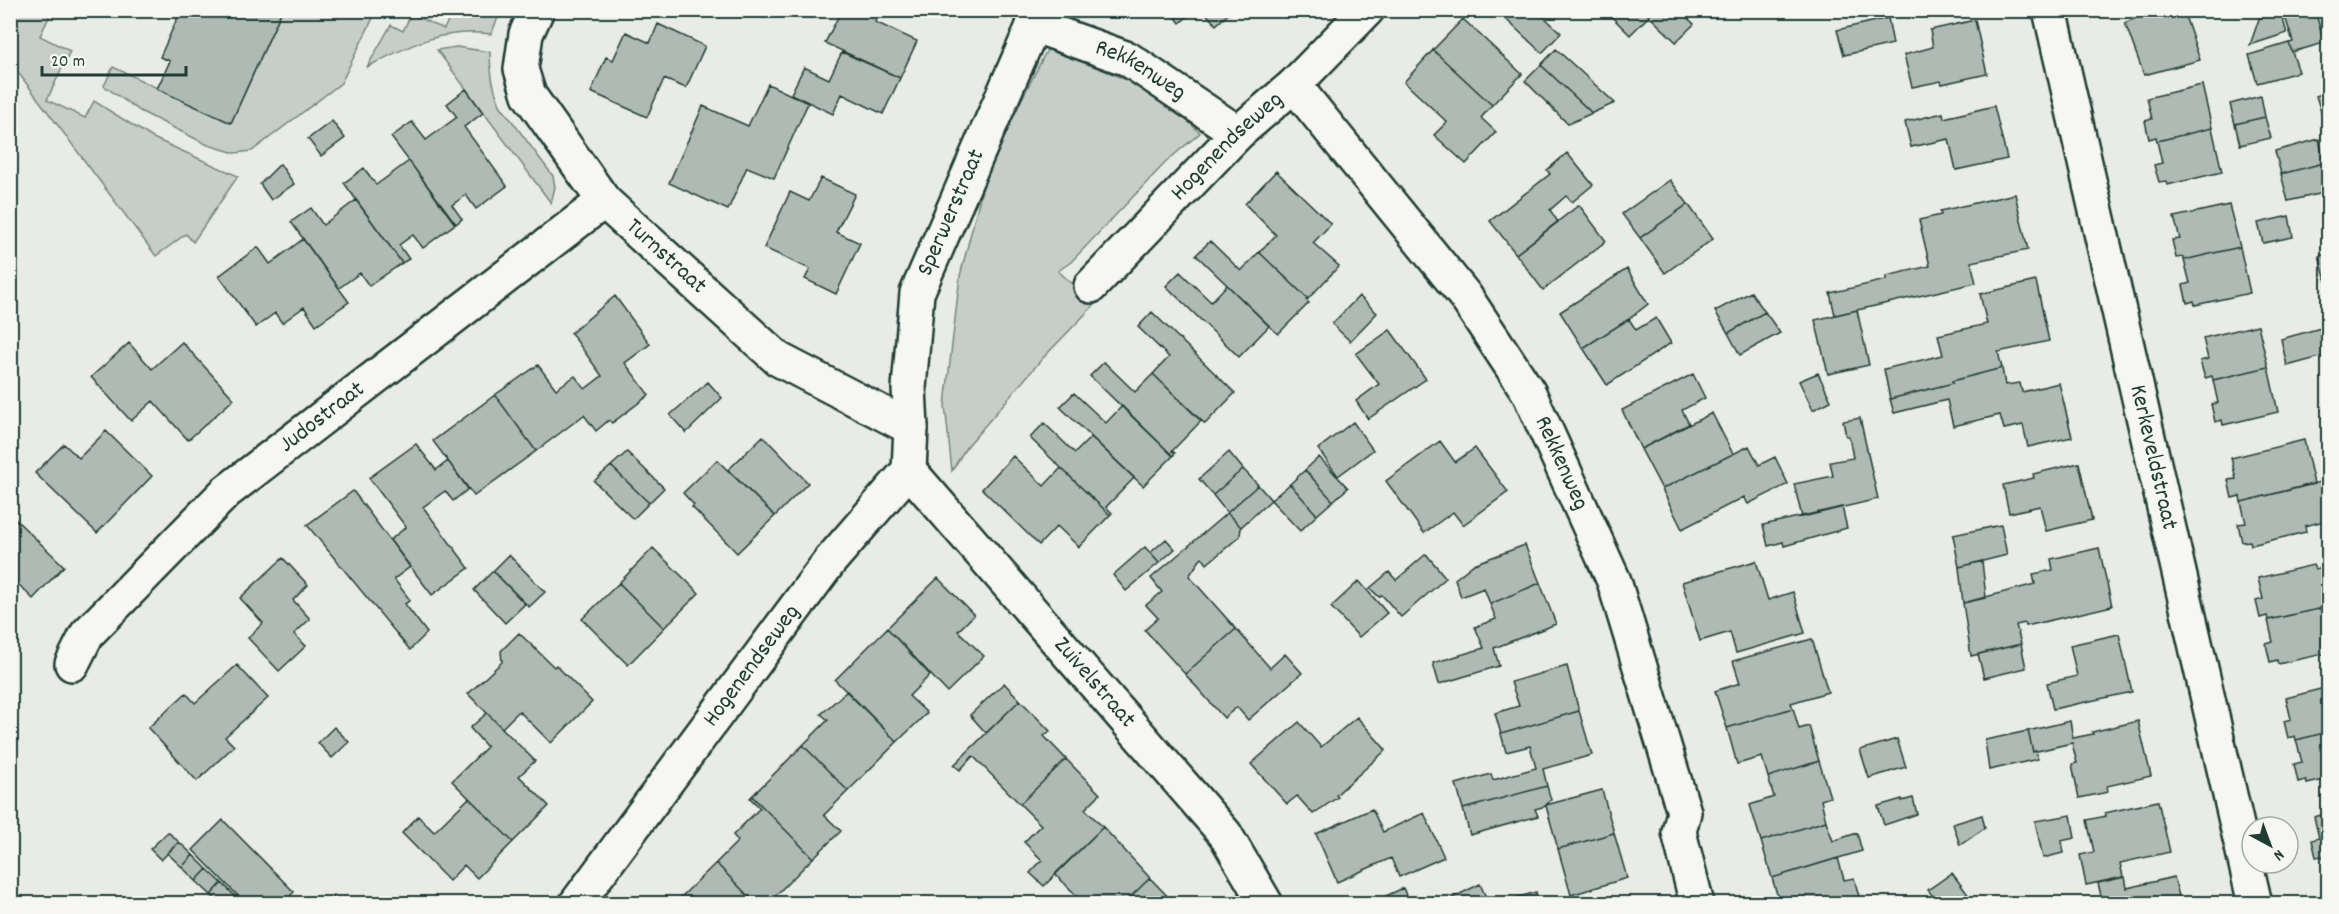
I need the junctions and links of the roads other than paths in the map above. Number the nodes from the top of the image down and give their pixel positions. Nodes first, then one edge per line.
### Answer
1 (537, 10) edge
2 (1367, 10) edge
3 (2050, 10) edge
4 (1036, 18) edge
5 (1294, 85) junction
6 (1238, 133) junction
7 (604, 201) junction
8 (1091, 286) dead end
9 (911, 428) junction
10 (909, 470) junction
11 (72, 664) dead end
12 (577, 903) edge
13 (1266, 903) edge
14 (1697, 903) edge
15 (2255, 903) edge

1 - 7 street, Turnstraat
2 - 5 street, Hogenendseweg
3 - 15 street, Kerkeveldstraat
4 - 6 street, Rekkenweg
4 - 9 street, Sperwerstraat
5 - 6 street, Hogenendseweg
5 - 14 street, Rekkenweg
6 - 8 street, Hogenendseweg
7 - 9 street, Turnstraat
7 - 11 street, Judostraat
9 - 10 street
10 - 12 street, Hogenendseweg
10 - 13 street, Zuivelstraat

